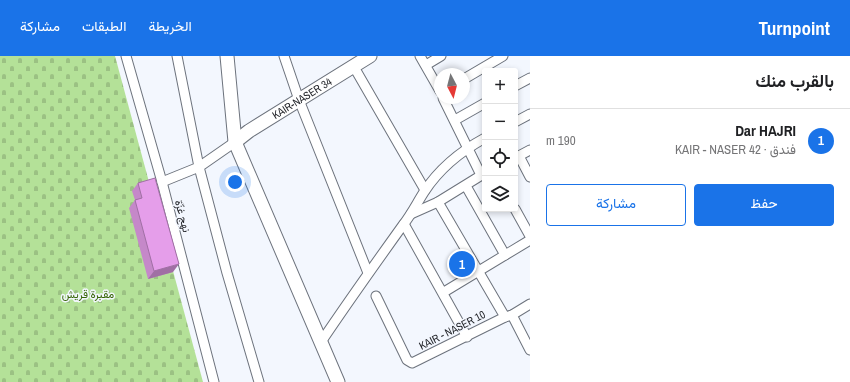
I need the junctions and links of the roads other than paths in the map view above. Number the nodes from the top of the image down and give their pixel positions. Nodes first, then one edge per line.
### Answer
1 (126, 56) edge
2 (177, 56) edge
3 (227, 56) edge
4 (284, 56) edge
5 (370, 56) edge
6 (420, 56) edge
7 (441, 56) edge
8 (503, 56) edge
9 (426, 65) junction
10 (354, 66) junction
11 (470, 75) edge
12 (530, 78) edge
13 (434, 80) edge
14 (518, 84) edge
15 (299, 100) junction
16 (447, 104) edge
17 (483, 104) edge
18 (530, 114) edge
19 (455, 120) junction
20 (518, 120) edge
21 (482, 140) edge
22 (235, 142) junction
23 (468, 148) junction
24 (530, 150) edge
25 (518, 156) edge
26 (518, 159) edge
27 (199, 167) junction
28 (482, 172) edge
29 (482, 175) edge
30 (530, 177) edge
31 (162, 182) junction
32 (466, 186) junction
33 (425, 190) junction
34 (438, 202) junction
35 (517, 212) edge
36 (411, 214) junction
37 (404, 224) junction
38 (530, 236) edge
39 (530, 240) edge
40 (505, 255) junction
41 (478, 271) junction
42 (368, 273) junction
43 (444, 292) junction
44 (376, 296) dead end
45 (530, 304) edge
46 (508, 316) junction
47 (467, 337) junction
48 (321, 342) junction
49 (530, 350) edge
50 (214, 382) edge
51 (259, 382) edge
52 (338, 382) edge

1 - 31 street, نهج غزّة
2 - 27 street
3 - 22 main road
4 - 15 street
5 - 10 main road, KAIR-NASER 34
6 - 9 street
7 - 9 street
8 - 11 street
9 - 13 street
10 - 15 main road, KAIR-NASER 34
10 - 33 street
12 - 14 street
15 - 22 main road, KAIR-NASER 34
15 - 42 street
16 - 19 street
17 - 19 street
18 - 20 street
19 - 23 street
21 - 23 street
22 - 27 street
22 - 48 main road
23 - 28 street
23 - 33 street
24 - 25 street
26 - 30 street
27 - 31 street
27 - 51 street
29 - 32 street
31 - 50 street, نهج غزّة
32 - 34 street
32 - 40 street
33 - 36 street
34 - 36 street
34 - 41 street
35 - 38 street
36 - 37 street
37 - 42 street
37 - 43 street
39 - 40 street
40 - 41 street
41 - 43 street
41 - 46 street
42 - 48 street
43 - 47 street
44 - 47 street, KAIR - NASER 10
45 - 46 street, KAIR - NASER 10
46 - 47 street, KAIR - NASER 10
46 - 49 street
48 - 52 main road

